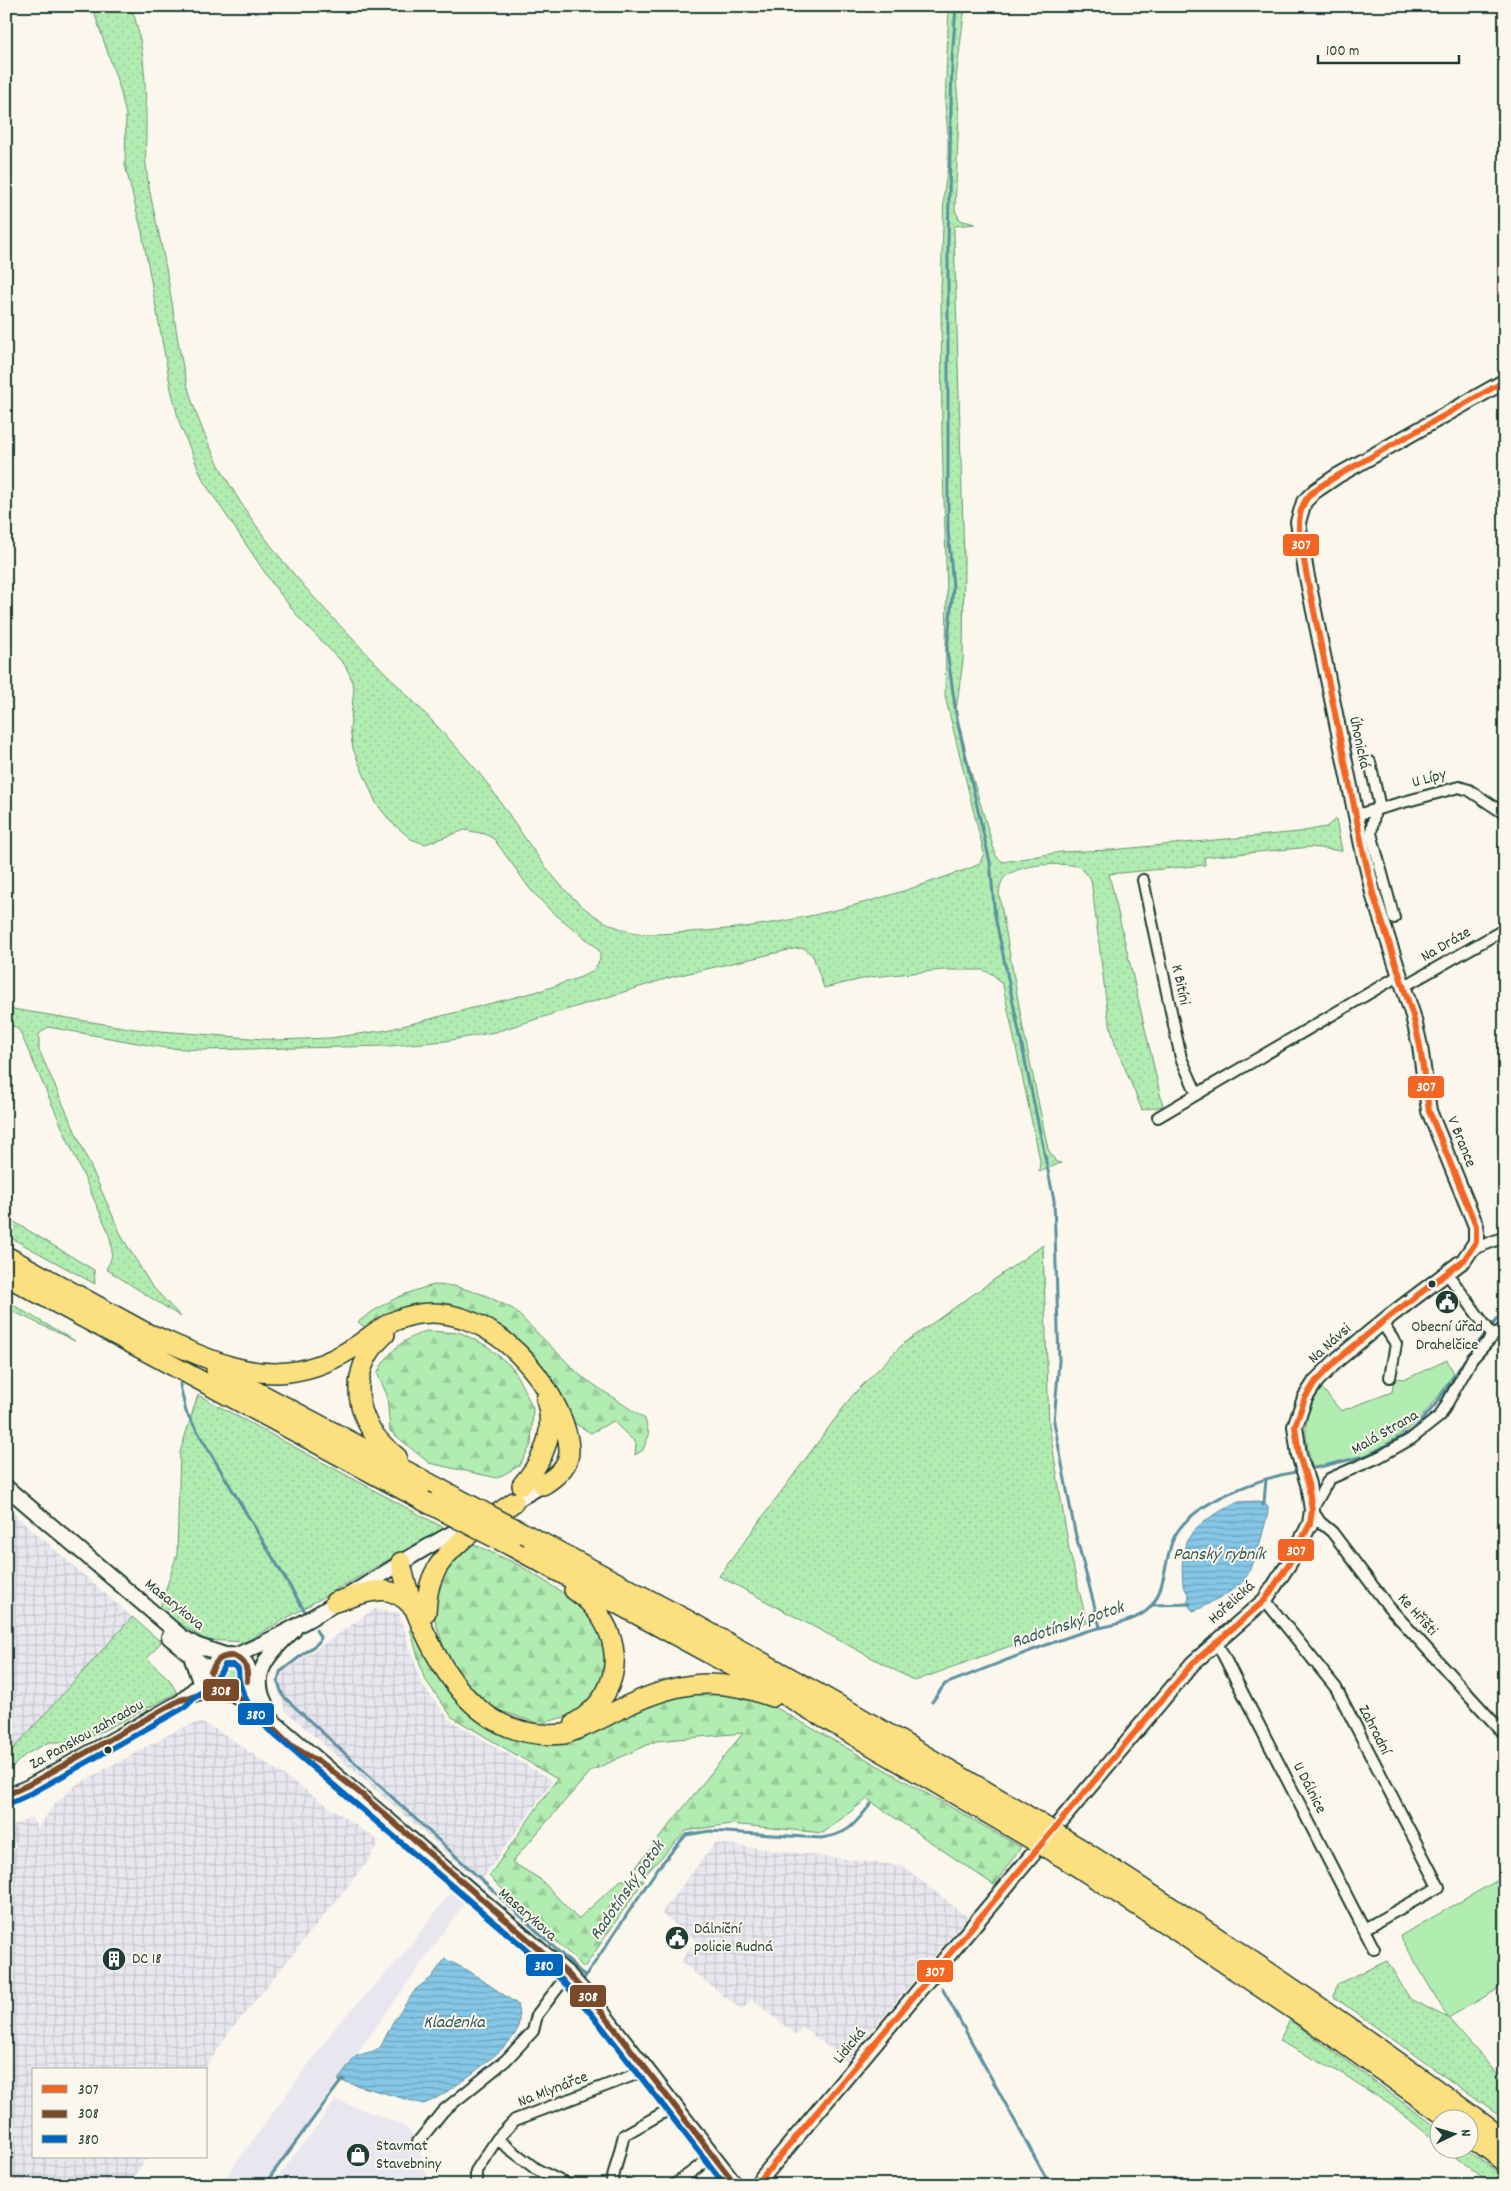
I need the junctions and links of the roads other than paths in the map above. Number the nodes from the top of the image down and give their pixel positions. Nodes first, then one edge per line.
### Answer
1 (1505, 381) edge
2 (1370, 762) dead end
3 (1378, 809) junction
4 (1505, 814) edge
5 (1356, 815) junction
6 (1143, 880) dead end
7 (1394, 918) dead end
8 (1505, 929) edge
9 (1402, 981) junction
10 (1197, 1094) junction
11 (1158, 1117) dead end
12 (1505, 1236) edge
13 (1473, 1249) junction
14 (6, 1256) edge
15 (1446, 1272) junction
16 (6, 1276) edge
17 (422, 1314) junction
18 (1382, 1323) junction
19 (1505, 1327) edge
20 (1490, 1331) junction
21 (152, 1336) junction
22 (528, 1364) junction
23 (1390, 1377) dead end
24 (522, 1484) joint
25 (543, 1485) joint
26 (6, 1487) edge
27 (440, 1489) junction
28 (514, 1502) junction
29 (1312, 1510) junction
30 (464, 1527) junction
31 (510, 1546) junction
32 (401, 1562) junction
33 (105, 1573) junction
34 (1264, 1600) junction
35 (335, 1602) junction
36 (420, 1610) junction
37 (304, 1621) junction
38 (284, 1640) junction
39 (1216, 1641) junction
40 (230, 1655) junction
41 (206, 1675) junction
42 (247, 1675) junction
43 (226, 1691) junction
44 (180, 1700) junction
45 (824, 1718) junction
46 (540, 1734) junction
47 (1505, 1735) edge
48 (326, 1766) junction
49 (6, 1795) edge
50 (1017, 1820) junction
51 (1072, 1854) junction
52 (971, 1929) joint
53 (1364, 1929) junction
54 (1374, 1949) dead end
55 (568, 1974) junction
56 (647, 2070) junction
57 (675, 2106) junction
58 (1434, 2108) edge
59 (497, 2139) junction
60 (1505, 2140) edge
61 (418, 2142) dead end
62 (1478, 2142) edge
63 (713, 2156) junction
64 (1505, 2162) edge
65 (476, 2185) edge
66 (568, 2185) edge
67 (611, 2185) edge
68 (674, 2185) edge
69 (736, 2185) edge
70 (756, 2185) edge

1 - 5 main road, Úhonická
2 - 3 street
3 - 4 street, U Lípy
3 - 5 street, U Lípy
3 - 7 street
5 - 9 main road, Úhonická
6 - 10 street, K Bitíni
8 - 9 street, Na Dráze
9 - 10 street, Na Dráze
9 - 13 main road, V Brance
10 - 11 street, Na Dráze
12 - 13 street
13 - 15 main road, Na Návsi
14 - 21 highway
15 - 18 main road, Na Návsi
15 - 20 street
16 - 31 highway, bridge
17 - 21 highway
17 - 22 highway
17 - 27 highway
18 - 23 street
18 - 29 main road, Na Návsi
19 - 20 street, Malá Strana
20 - 29 street, Malá Strana
21 - 27 highway
22 - 24 highway
22 - 25 highway
24 - 30 main road
25 - 28 main road
26 - 33 main road, Masarykova
27 - 50 highway, bridge
28 - 30 main road
28 - 36 highway
29 - 34 main road, Hořelická
29 - 47 street, Ke Hřišti
30 - 32 main road
31 - 45 highway
31 - 46 highway
32 - 35 main road
32 - 36 highway
33 - 40 main road, Masarykova
33 - 41 main road, Masarykova
34 - 39 main road, Hořelická
34 - 53 street, Zahradní
35 - 36 highway
35 - 37 main road
36 - 46 highway
37 - 38 main road
37 - 40 main road
38 - 42 main road
38 - 48 main road
39 - 52 main road, Hořelická
39 - 53 street, U Dálnice
40 - 41 main road
40 - 42 main road
41 - 43 main road
41 - 44 street, Za Panskou zahradou
42 - 43 main road
42 - 48 main road, Masarykova
43 - 44 street, Za Panskou zahradou
43 - 48 main road, Masarykova
44 - 49 street, Za Panskou zahradou
45 - 46 highway
45 - 50 highway
48 - 55 main road, Masarykova
50 - 51 highway, bridge
51 - 58 highway
51 - 60 highway
52 - 70 main road, Lidická
53 - 54 street, U Dálnice
55 - 56 main road, Masarykova
55 - 61 street
56 - 57 main road, Masarykova
56 - 59 street, Na Mlynářce
57 - 63 main road, Masarykova
57 - 67 street
59 - 65 street, Na Mlynářce
59 - 66 street
62 - 64 highway
63 - 68 street
63 - 69 main road, Masarykova

